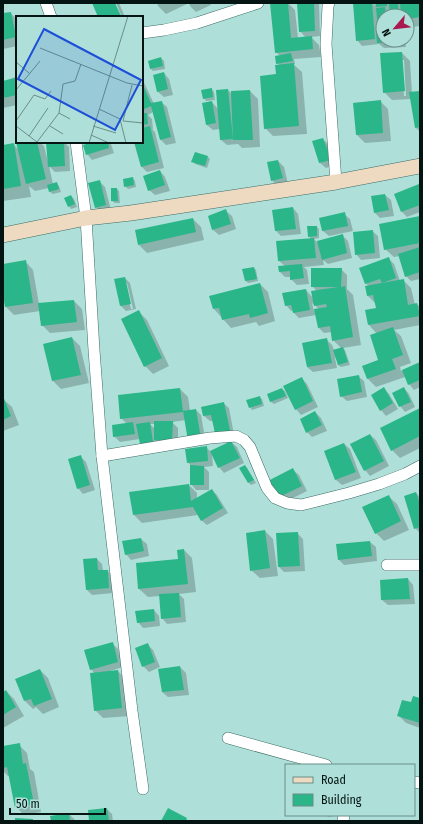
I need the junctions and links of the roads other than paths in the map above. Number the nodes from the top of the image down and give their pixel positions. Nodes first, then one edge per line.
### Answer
1 (46, 3) edge
2 (258, 3) edge
3 (329, 3) edge
4 (51, 16) edge
5 (143, 33) edge
6 (76, 143) edge
7 (420, 166) edge
8 (336, 182) junction
9 (86, 218) junction
10 (3, 235) edge
11 (102, 456) junction
12 (420, 466) edge
13 (420, 564) edge
14 (387, 565) dead end
15 (228, 738) dead end
16 (322, 764) edge
17 (143, 789) dead end

1 - 4 street
2 - 5 street
3 - 8 street
6 - 9 street
7 - 8 street
8 - 9 street
9 - 10 street
9 - 11 street
11 - 12 street
11 - 17 street
13 - 14 street
15 - 16 street

